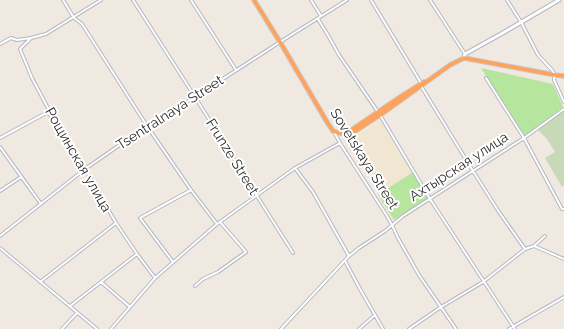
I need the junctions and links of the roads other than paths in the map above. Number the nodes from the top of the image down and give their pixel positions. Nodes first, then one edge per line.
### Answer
1 (63, 0) edge
2 (101, 0) edge
3 (133, 0) edge
4 (190, 0) edge
5 (254, 0) edge
6 (311, 0) edge
7 (347, 0) edge
8 (371, 0) edge
9 (430, 0) edge
10 (507, 0) edge
11 (559, 0) edge
12 (321, 16) junction
13 (74, 18) junction
14 (318, 19) junction
15 (521, 22) junction
16 (31, 38) junction
17 (280, 42) junction
18 (0, 44) edge
19 (464, 56) junction
20 (236, 70) junction
21 (555, 75) junction
22 (564, 76) edge
23 (486, 78) dead end
24 (421, 85) junction
25 (195, 97) junction
26 (564, 102) edge
27 (564, 109) edge
28 (48, 112) junction
29 (379, 113) junction
30 (148, 126) junction
31 (333, 131) junction
32 (0, 138) edge
33 (524, 138) junction
34 (340, 143) junction
35 (0, 147) edge
36 (295, 168) junction
37 (85, 169) junction
38 (473, 171) junction
39 (21, 177) junction
40 (191, 190) junction
41 (0, 191) edge
42 (256, 196) junction
43 (430, 199) junction
44 (41, 204) junction
45 (564, 209) edge
46 (218, 223) junction
47 (116, 224) junction
48 (392, 225) junction
49 (0, 236) edge
50 (545, 236) dead end
51 (534, 246) junction
52 (0, 248) edge
53 (525, 249) junction
54 (294, 253) dead end
55 (137, 254) junction
56 (349, 256) junction
57 (564, 259) edge
58 (345, 261) junction
59 (173, 262) junction
60 (156, 278) junction
61 (40, 282) junction
62 (101, 282) junction
63 (484, 282) junction
64 (195, 286) dead end
65 (564, 297) edge
66 (70, 306) junction
67 (130, 307) junction
68 (441, 307) junction
69 (77, 312) junction
70 (375, 314) junction
71 (514, 328) edge
72 (62, 329) edge
73 (97, 329) edge
74 (111, 329) edge
75 (281, 329) edge
76 (358, 329) edge
77 (383, 329) edge
78 (409, 329) edge
79 (456, 329) edge
80 (509, 329) edge

1 - 13 street
2 - 13 street
3 - 25 street, Frunze Street
4 - 20 street
5 - 17 highway, Sovetskaya Street
6 - 12 street
7 - 12 street, Tsentralnaya Street
8 - 24 street
9 - 19 street
10 - 15 street
11 - 15 street
12 - 14 street, Tsentralnaya Street
13 - 16 street
13 - 30 street
14 - 17 street, Tsentralnaya Street
14 - 29 street
15 - 19 street
15 - 21 street
16 - 18 street
16 - 28 street, Рощинская улица
17 - 20 street, Tsentralnaya Street
17 - 31 highway, Sovetskaya Street
19 - 21 highway
19 - 24 highway
20 - 25 street, Tsentralnaya Street
21 - 22 highway
21 - 26 street
23 - 33 street
24 - 29 highway
24 - 38 street
25 - 30 street, Tsentralnaya Street
25 - 42 street, Frunze Street
27 - 33 street, Ахтырская улица
28 - 32 street
28 - 37 street, Рощинская улица
29 - 31 highway
29 - 43 street
30 - 37 street, Tsentralnaya Street
30 - 40 street
31 - 34 street, Sovetskaya Street
33 - 38 street, Ахтырская улица
33 - 45 street
34 - 36 street
34 - 48 street, Sovetskaya Street
35 - 39 street
36 - 42 street
36 - 56 street
37 - 44 street, Tsentralnaya Street
37 - 47 street, Рощинская улица
38 - 43 street, Ахтырская улица
38 - 53 street
39 - 41 street
39 - 44 street
40 - 46 street
40 - 59 street
42 - 46 street
42 - 54 street, Frunze Street
43 - 48 street, Ахтырская улица
43 - 63 street
44 - 49 street, Tsentralnaya Street
46 - 59 street
46 - 64 street
47 - 55 street, Рощинская улица
47 - 61 street
48 - 56 street, Ахтырская улица
48 - 68 street, Sovetskaya Street
50 - 51 street
51 - 53 street
51 - 57 street
52 - 61 street
53 - 63 street
55 - 60 street, Рощинская улица
55 - 62 street
56 - 58 street, Ахтырская улица
58 - 70 street
58 - 75 street, Ахтырская улица
59 - 60 street
60 - 67 street
61 - 66 street
62 - 66 street
62 - 67 street
63 - 68 street
63 - 71 street
65 - 71 street
66 - 69 street
67 - 74 street
68 - 78 street
68 - 79 street, Sovetskaya Street
69 - 72 street
69 - 73 street
70 - 76 street
70 - 77 street
71 - 80 street

